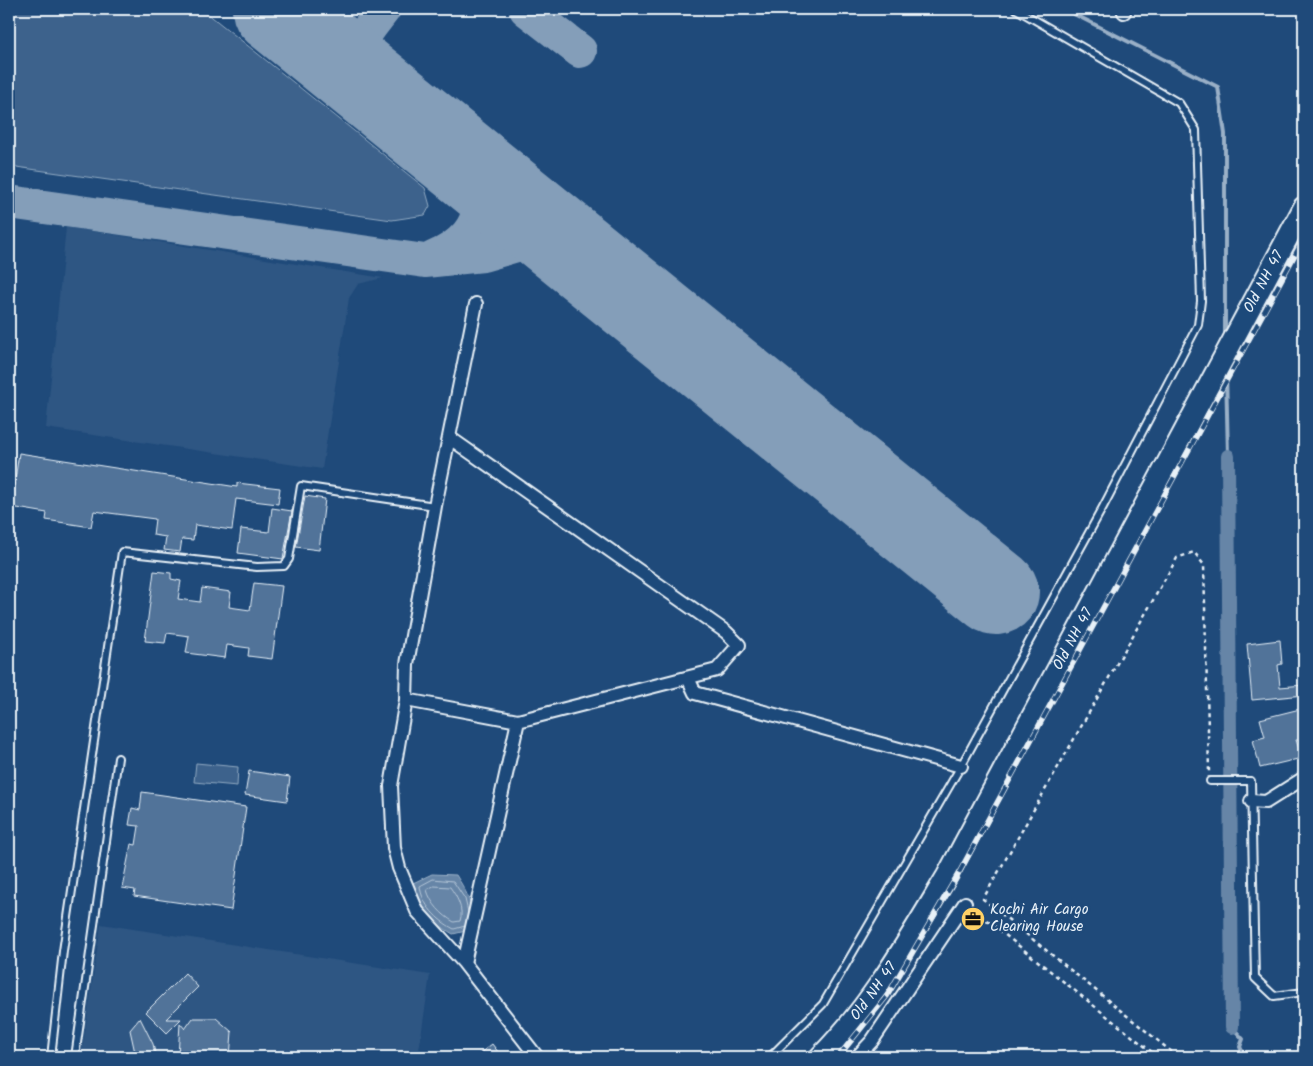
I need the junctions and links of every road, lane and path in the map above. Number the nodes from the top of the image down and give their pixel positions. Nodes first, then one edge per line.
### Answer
1 (1016, 9) edge
2 (1304, 207) edge
3 (476, 304) dead end
4 (450, 438) junction
5 (435, 506) junction
6 (688, 678) junction
7 (406, 700) junction
8 (518, 721) junction
9 (118, 758) dead end
10 (961, 766) junction
11 (1304, 778) edge
12 (1210, 781) joint
13 (1251, 801) junction
14 (965, 903) joint
15 (464, 963) junction
16 (1304, 992) edge
17 (51, 1057) edge
18 (75, 1057) edge
19 (538, 1057) edge
20 (770, 1057) edge
21 (820, 1057) edge
22 (857, 1057) edge
23 (1158, 1057) edge
24 (1178, 1057) edge

1 - 10 lane
2 - 21 main road, Old NH 47
3 - 4 street
4 - 5 street
4 - 6 street
5 - 7 street
5 - 17 lane
6 - 8 street
6 - 10 street
7 - 8 street
7 - 15 street
8 - 15 street
9 - 18 lane
10 - 20 lane
11 - 13 street
12 - 13 lane
12 - 24 path
13 - 16 lane
14 - 22 street
14 - 23 path
15 - 19 street

